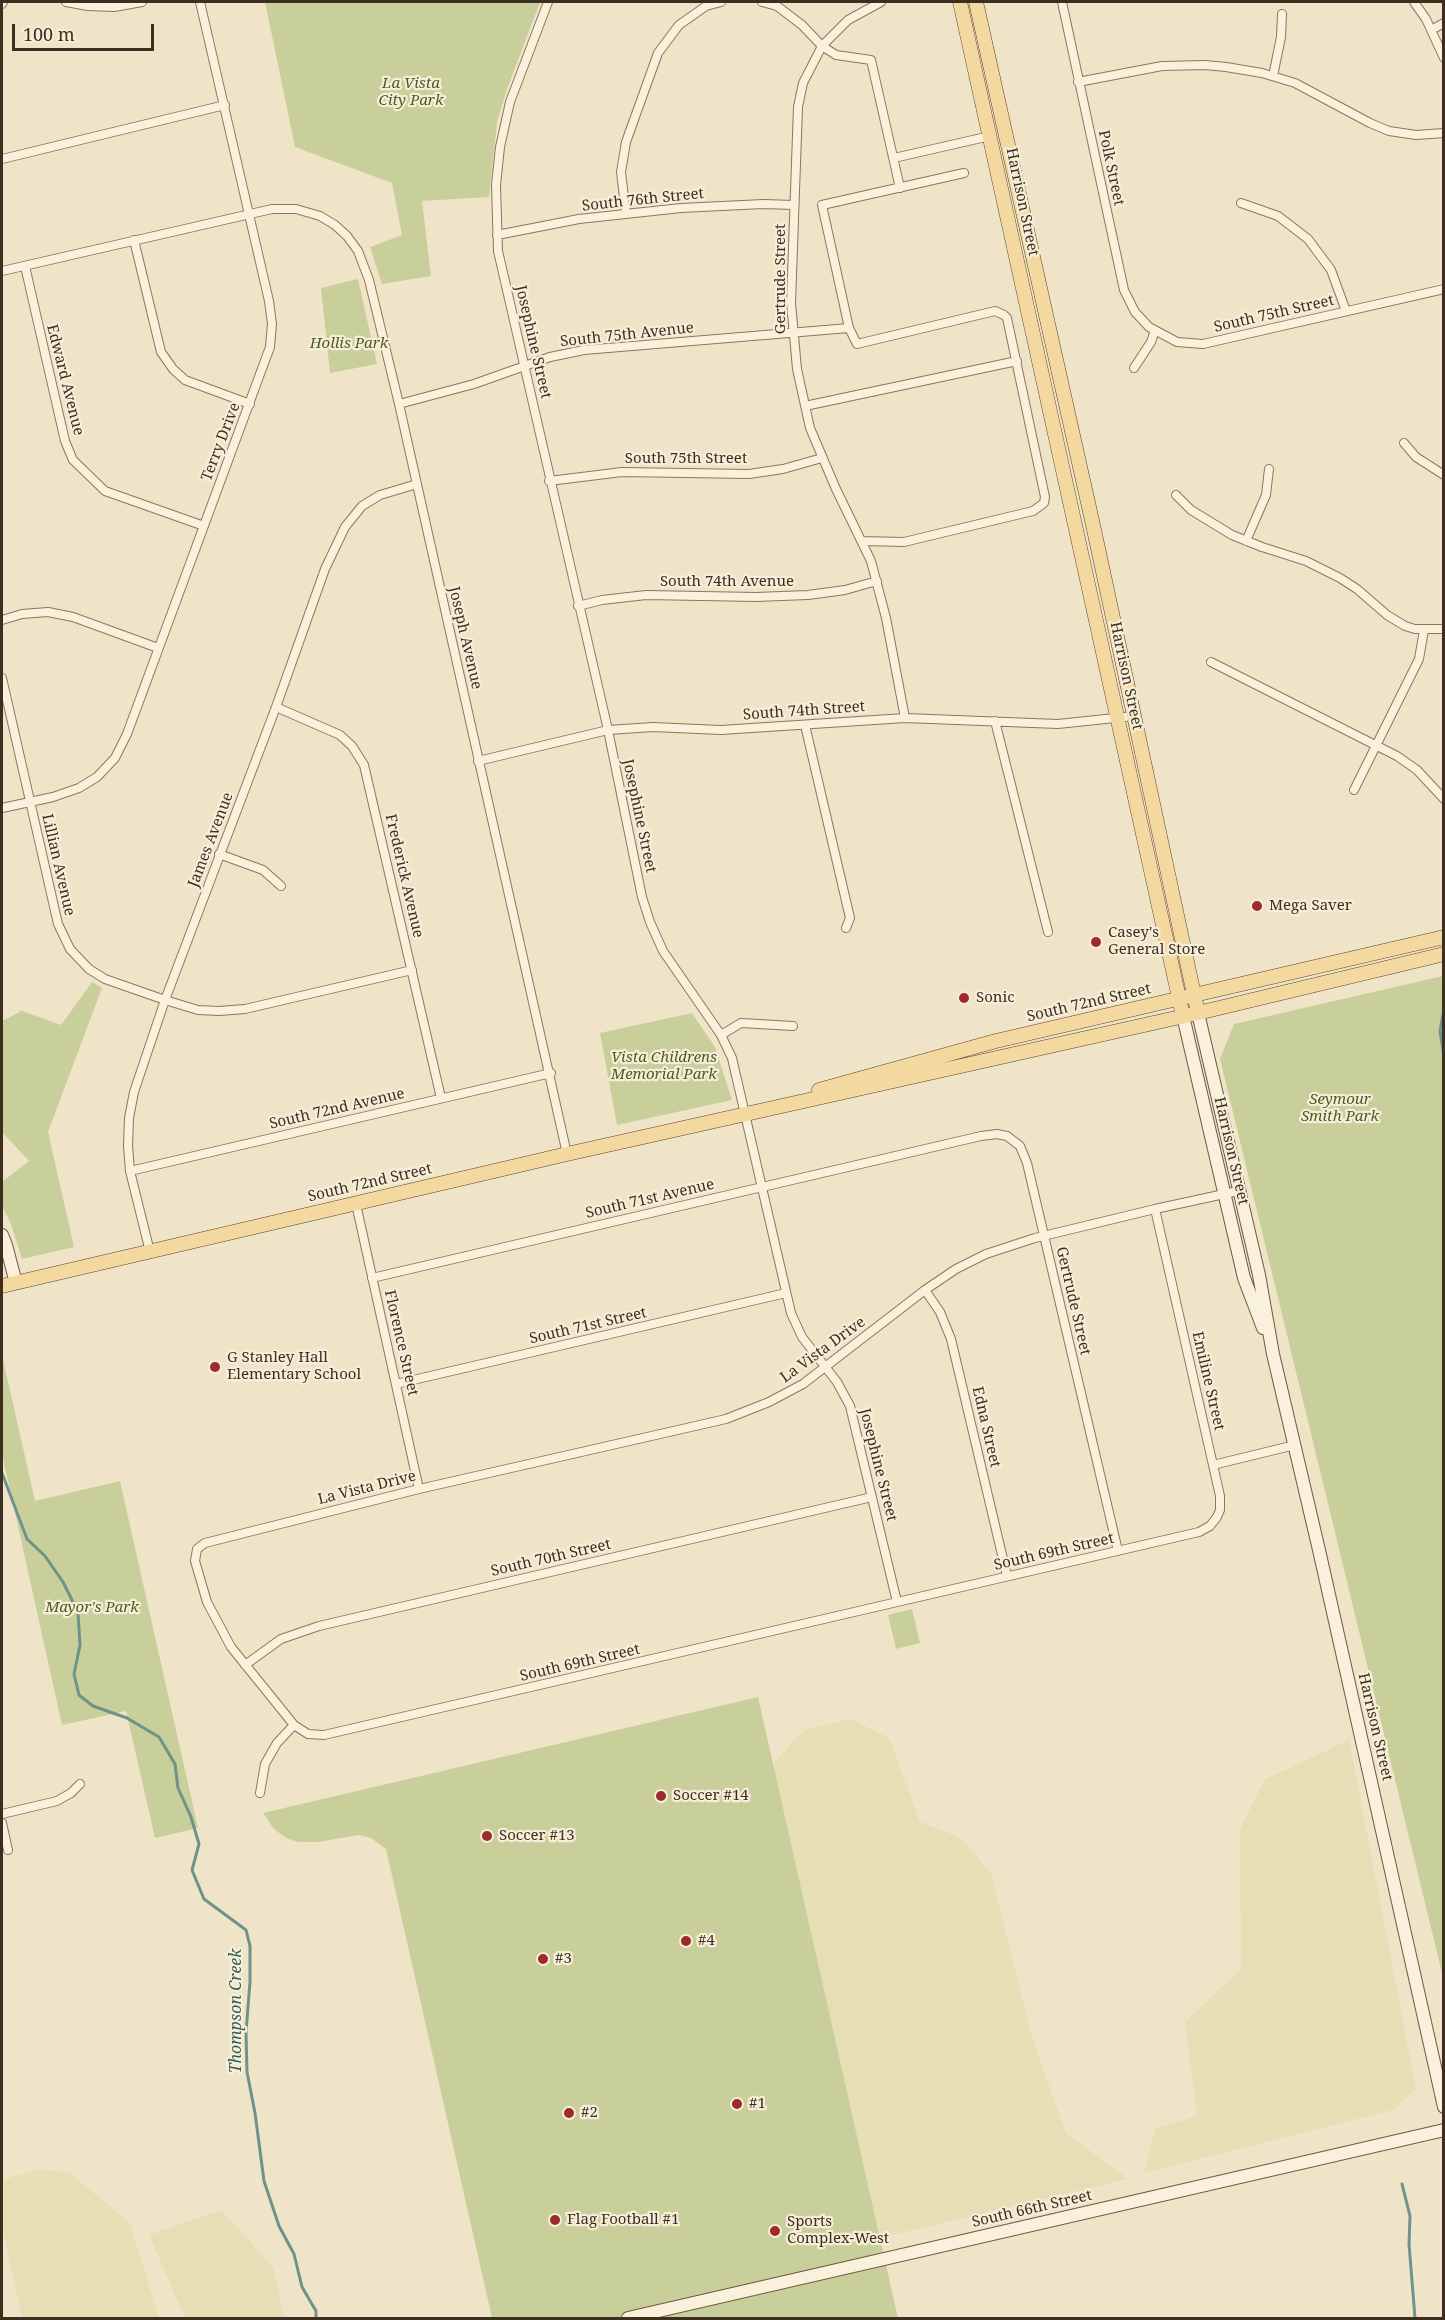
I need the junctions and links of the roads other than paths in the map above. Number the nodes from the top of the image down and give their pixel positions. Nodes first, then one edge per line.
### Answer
1 (66, 2) edge
2 (142, 2) edge
3 (200, 2) edge
4 (548, 2) edge
5 (721, 2) edge
6 (762, 2) edge
7 (881, 2) edge
8 (960, 2) edge
9 (976, 2) edge
10 (1062, 2) edge
11 (1414, 2) edge
12 (1282, 14) dead end
13 (1443, 23) edge
14 (1431, 30) junction
15 (822, 46) junction
16 (1443, 58) edge
17 (1273, 76) junction
18 (1078, 82) junction
19 (225, 105) junction
20 (1443, 133) edge
21 (990, 136) junction
22 (894, 158) junction
23 (2, 159) edge
24 (964, 173) dead end
25 (900, 188) junction
26 (1241, 203) dead end
27 (794, 205) junction
28 (249, 213) junction
29 (626, 214) junction
30 (496, 235) junction
31 (134, 240) junction
32 (25, 266) junction
33 (2, 271) edge
34 (1443, 289) edge
35 (1346, 311) junction
36 (849, 328) junction
37 (1155, 330) junction
38 (794, 332) junction
39 (1017, 361) junction
40 (525, 365) junction
41 (1134, 368) dead end
42 (250, 404) junction
43 (399, 404) junction
44 (805, 406) junction
45 (1404, 443) dead end
46 (822, 458) junction
47 (1269, 470) dead end
48 (1443, 475) edge
49 (549, 482) junction
50 (417, 484) junction
51 (1176, 495) dead end
52 (204, 526) junction
53 (862, 541) junction
54 (1246, 541) junction
55 (877, 581) junction
56 (578, 606) junction
57 (2, 620) edge
58 (1443, 629) edge
59 (1424, 630) junction
60 (158, 648) junction
61 (1211, 662) dead end
62 (2, 678) edge
63 (276, 707) junction
64 (1134, 716) junction
65 (905, 718) junction
66 (1118, 718) junction
67 (995, 721) junction
68 (805, 725) junction
69 (608, 730) junction
70 (1377, 745) junction
71 (478, 761) junction
72 (1354, 790) dead end
73 (1443, 799) edge
74 (30, 801) junction
75 (2, 808) edge
76 (219, 854) junction
77 (281, 886) dead end
78 (846, 928) dead end
79 (1048, 932) dead end
80 (1443, 937) edge
81 (1443, 954) edge
82 (412, 970) junction
83 (1194, 996) junction
84 (1179, 999) junction
85 (165, 1000) junction
86 (1198, 1013) junction
87 (1183, 1016) junction
88 (793, 1026) dead end
89 (721, 1035) junction
90 (551, 1073) junction
91 (441, 1098) junction
92 (746, 1113) junction
93 (934, 1148) joint
94 (567, 1154) junction
95 (130, 1171) junction
96 (762, 1188) junction
97 (1239, 1191) junction
98 (1224, 1194) junction
99 (356, 1204) junction
100 (1155, 1209) junction
101 (2, 1235) edge
102 (1044, 1236) junction
103 (150, 1252) junction
104 (372, 1278) junction
105 (16, 1283) junction
106 (2, 1286) edge
107 (925, 1290) junction
108 (786, 1293) junction
109 (1273, 1354) junction
110 (826, 1368) junction
111 (396, 1383) junction
112 (1295, 1445) junction
113 (1213, 1465) junction
114 (419, 1489) junction
115 (872, 1497) junction
116 (1181, 1537) joint
117 (1118, 1551) junction
118 (1007, 1576) junction
119 (897, 1602) junction
120 (244, 1665) junction
121 (294, 1725) junction
122 (80, 1784) dead end
123 (260, 1793) dead end
124 (2, 1814) edge
125 (2, 1823) edge
126 (8, 1850) dead end
127 (1443, 2107) edge
128 (1443, 2130) edge
129 (628, 2319) edge

1 - 2 street
3 - 19 street, Terry Drive
4 - 30 street, Josephine Street
5 - 29 street
6 - 15 street
7 - 15 street, Gertrude Street
8 - 21 main road, Harrison Street
9 - 64 main road, Harrison Street
10 - 18 street, Polk Street
11 - 14 street
12 - 17 street
13 - 14 street
14 - 16 street
15 - 22 street
15 - 27 street, Gertrude Street
17 - 18 street
17 - 20 street
18 - 37 street, Polk Street
19 - 23 street
19 - 28 street, Terry Drive
21 - 22 street
21 - 66 main road, Harrison Street
22 - 25 street
24 - 25 street
25 - 36 street
26 - 35 street
27 - 29 street, South 76th Street
27 - 38 street, Gertrude Street
28 - 31 street, Joseph Avenue
28 - 42 street, Terry Drive
28 - 43 street, Joseph Avenue
29 - 30 street, South 76th Street
30 - 40 street, Josephine Street
31 - 32 street, Joseph Avenue
31 - 42 street
32 - 33 street, Joseph Avenue
32 - 52 street, Edward Avenue
34 - 35 street, South 75th Street
35 - 37 street, South 75th Street
36 - 38 street, South 75th Avenue
36 - 39 street
37 - 41 street
38 - 40 street, South 75th Avenue
38 - 44 street, Gertrude Street
39 - 44 street
39 - 53 street
40 - 43 street, South 75th Avenue
40 - 49 street, Josephine Street
42 - 52 street, Terry Drive
43 - 50 street, Joseph Avenue
44 - 46 street, Gertrude Street
45 - 48 street
46 - 49 street, South 75th Street
46 - 53 street, Gertrude Street
47 - 54 street
49 - 56 street, Josephine Street
50 - 63 street, James Avenue
50 - 71 street, Joseph Avenue
51 - 54 street
52 - 60 street, Terry Drive
53 - 55 street, Gertrude Street
54 - 59 street
55 - 56 street, South 74th Avenue
55 - 65 street, Gertrude Street
56 - 69 street, Josephine Street
57 - 60 street
58 - 59 street
59 - 70 street
60 - 74 street, Terry Drive
61 - 70 street
62 - 74 street, Lillian Avenue
63 - 76 street, James Avenue
63 - 82 street, Frederick Avenue
64 - 66 street, South 74th Street
64 - 83 main road, Harrison Street
65 - 67 street, South 74th Street
65 - 68 street, South 74th Street
66 - 67 street, South 74th Street
66 - 84 main road, Harrison Street
67 - 79 street
68 - 69 street, South 74th Street
68 - 78 street
69 - 71 street, South 74th Street
69 - 89 street, Josephine Street
70 - 72 street
70 - 73 street
71 - 90 street, Joseph Avenue
74 - 75 street, Terry Drive
74 - 85 street, Lillian Avenue
76 - 77 street
76 - 85 street, James Avenue
80 - 83 main road, South 72nd Street
81 - 86 main road, South 72nd Street
82 - 85 street, Lillian Avenue
82 - 91 street, Frederick Avenue
83 - 84 main road, South 72nd Street
83 - 86 main road, Harrison Street
84 - 87 main road, Harrison Street
84 - 92 main road, South 72nd Street
85 - 95 street, James Avenue
86 - 87 main road, South 72nd Street
86 - 97 main road, Harrison Street
87 - 92 main road, South 72nd Street
87 - 98 main road, Harrison Street
88 - 89 street
89 - 92 street, Josephine Street
90 - 91 street, South 72nd Avenue
90 - 94 street, Joseph Avenue
91 - 95 street, South 72nd Avenue
92 - 94 main road, South 72nd Street
92 - 96 street, Josephine Street
93 - 96 street, South 71st Avenue
93 - 102 street, Gertrude Street
94 - 99 main road, South 72nd Street
95 - 103 street, James Avenue
96 - 104 street, South 71st Avenue
96 - 108 street, Josephine Street
97 - 98 street, La Vista Drive
97 - 109 main road, Harrison Street
98 - 100 street, La Vista Drive
98 - 109 main road, Harrison Street
99 - 103 main road, South 72nd Street
99 - 104 street, Florence Street
100 - 102 street, La Vista Drive
100 - 113 street, Emiline Street
101 - 105 main road
102 - 107 street, La Vista Drive
102 - 117 street, Gertrude Street
103 - 105 main road, South 72nd Street
104 - 111 street, Florence Street
105 - 106 main road, South 72nd Street
107 - 110 street, La Vista Drive
107 - 118 street, Edna Street
108 - 110 street, Josephine Street
108 - 111 street, South 71st Street
109 - 112 main road, Harrison Street
110 - 114 street, La Vista Drive
110 - 115 street, Josephine Street
111 - 114 street, Florence Street
112 - 113 street
112 - 127 main road, Harrison Street
113 - 116 street, Emiline Street
114 - 120 street, La Vista Drive
115 - 119 street, Josephine Street
115 - 120 street, South 70th Street
116 - 117 street, South 69th Street
117 - 118 street, South 69th Street
118 - 119 street, South 69th Street
119 - 121 street, South 69th Street
120 - 121 street
121 - 123 street
122 - 124 street
125 - 126 street
128 - 129 main road, South 66th Street

